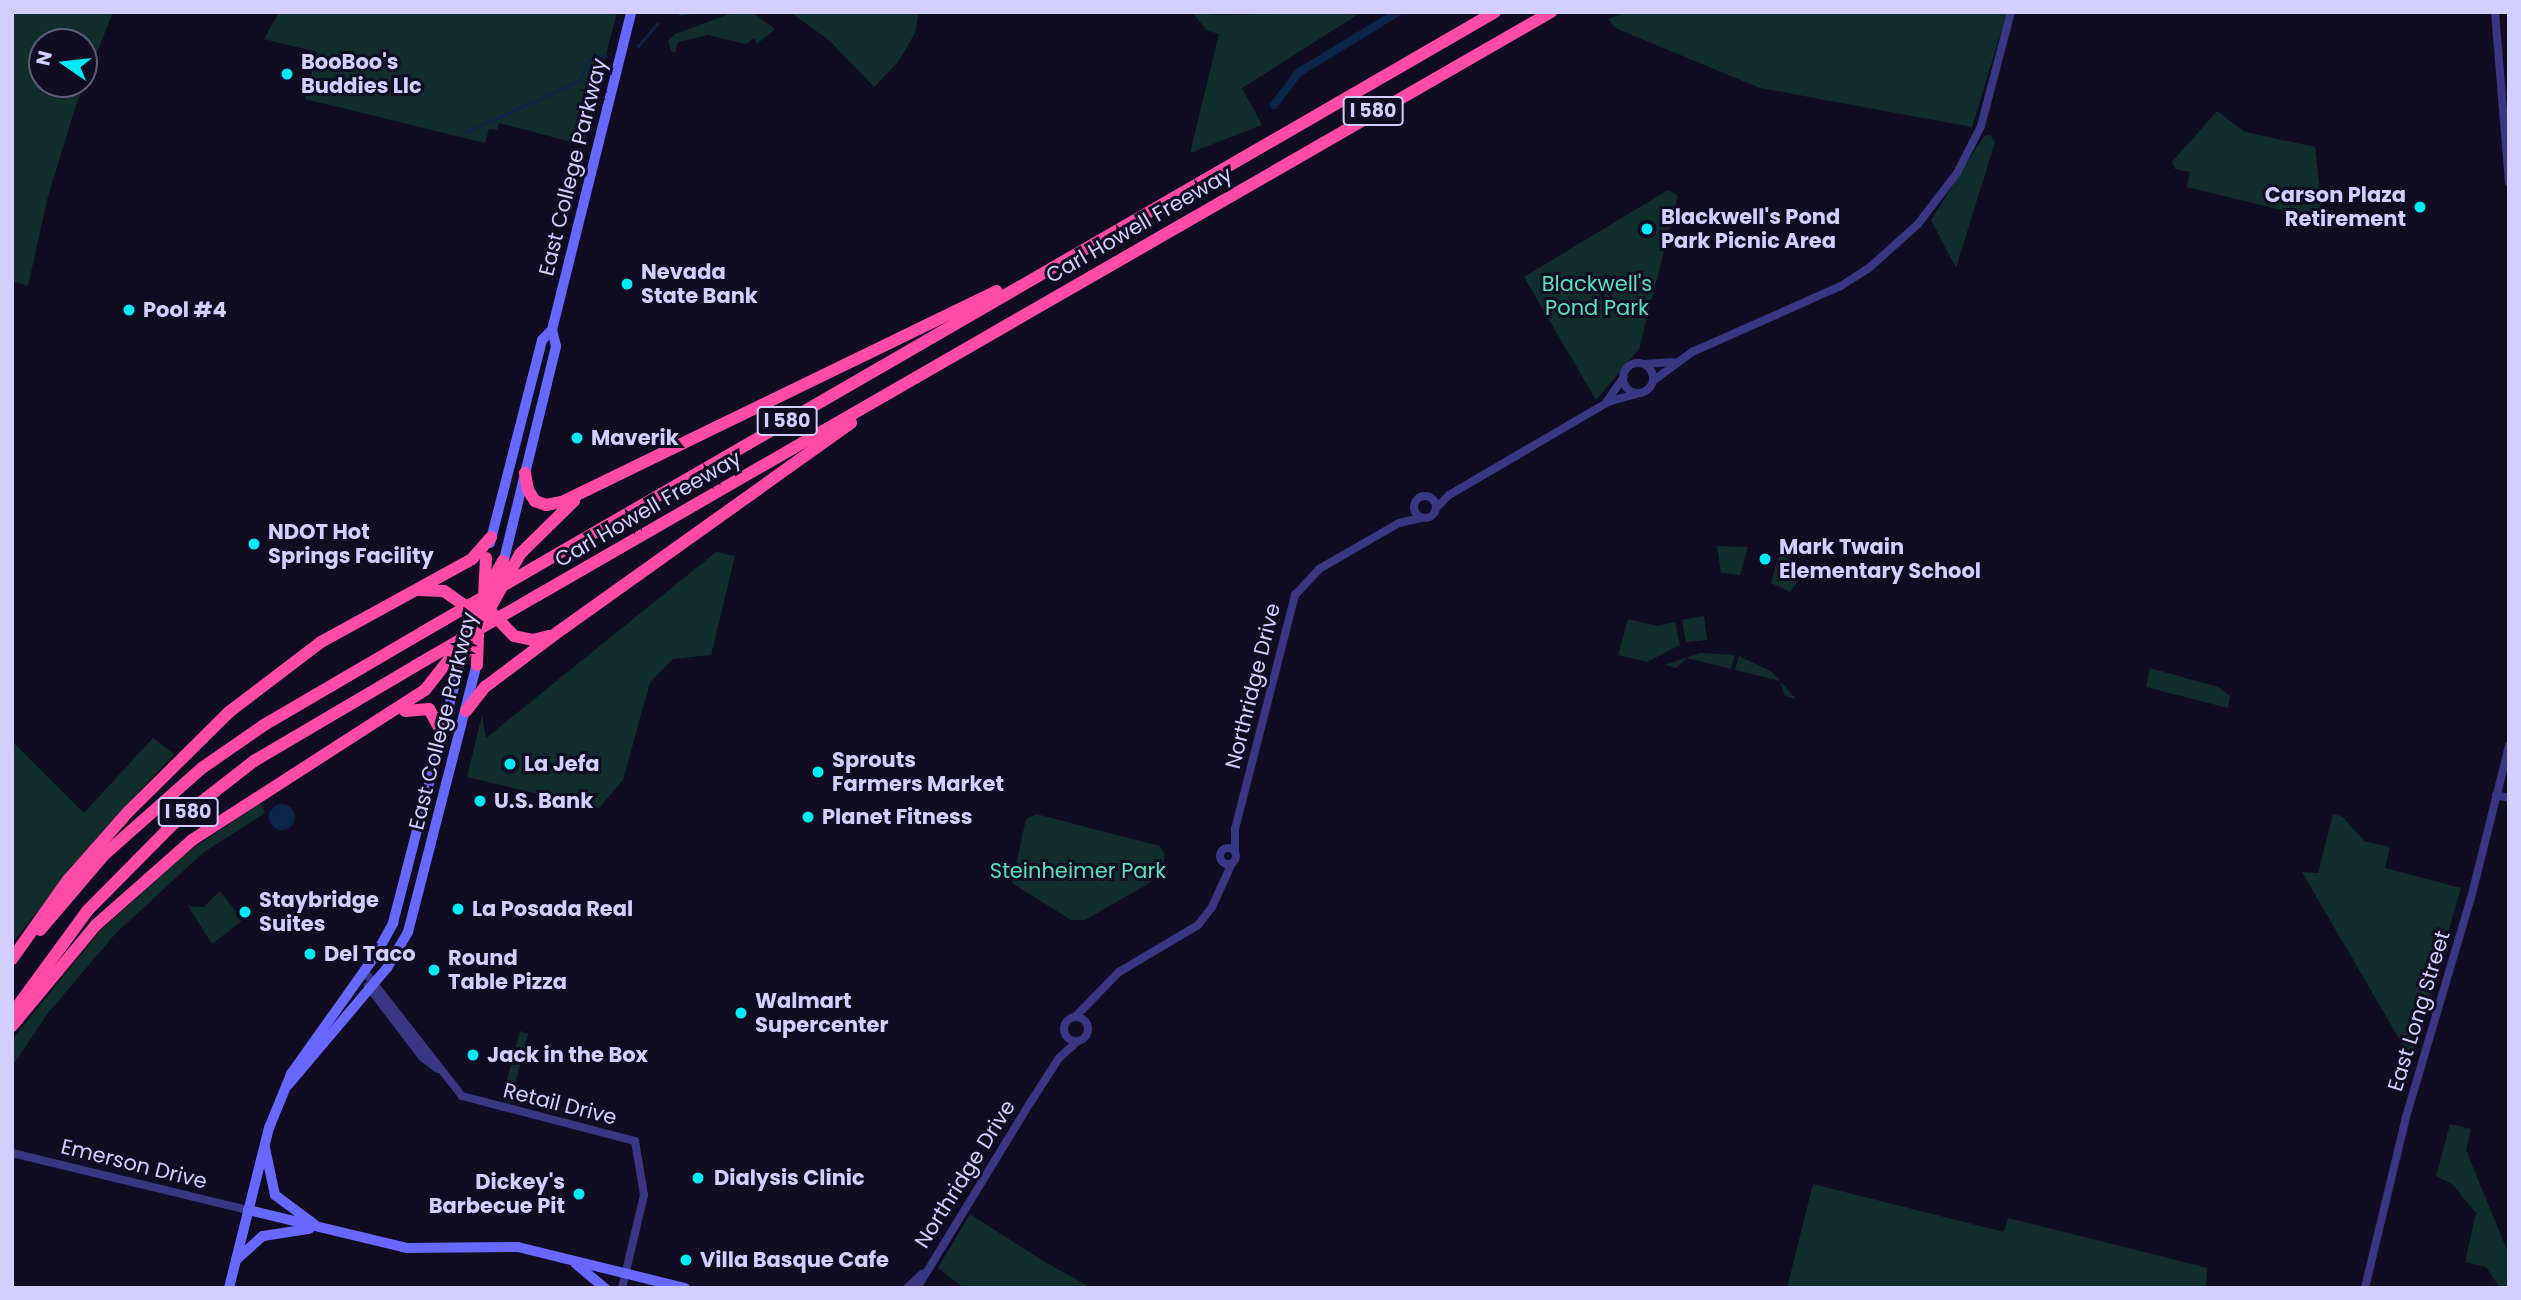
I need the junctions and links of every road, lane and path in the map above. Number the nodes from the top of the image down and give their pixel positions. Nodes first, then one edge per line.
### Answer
1 (631, 12) edge
2 (1495, 12) edge
3 (1551, 12) edge
4 (2011, 12) edge
5 (2495, 12) edge
6 (2509, 182) edge
7 (1027, 282) junction
8 (1007, 323) junction
9 (552, 330) junction
10 (1677, 360) junction
11 (1641, 364) junction
12 (1624, 377) junction
13 (1653, 381) junction
14 (1639, 393) junction
15 (1603, 405) junction
16 (525, 473) junction
17 (592, 489) junction
18 (1449, 495) junction
19 (1430, 497) junction
20 (1414, 506) junction
21 (1436, 508) junction
22 (1422, 518) junction
23 (1399, 523) junction
24 (491, 537) junction
25 (486, 558) junction
26 (503, 561) joint
27 (411, 593) junction
28 (489, 603) junction
29 (474, 624) junction
30 (558, 632) junction
31 (460, 662) joint
32 (477, 665) junction
33 (466, 711) junction
34 (388, 717) junction
35 (442, 732) junction
36 (2509, 746) edge
37 (2496, 795) junction
38 (2509, 798) edge
39 (1235, 829) junction
40 (1225, 848) junction
41 (1235, 851) junction
42 (1222, 860) junction
43 (1232, 863) junction
44 (1220, 887) junction
45 (12, 959) edge
46 (12, 968) edge
47 (364, 971) junction
48 (372, 986) junction
49 (1092, 1002) junction
50 (12, 1015) edge
51 (1076, 1016) junction
52 (1088, 1025) junction
53 (12, 1026) edge
54 (1065, 1033) junction
55 (1078, 1041) junction
56 (1059, 1058) junction
57 (288, 1085) junction
58 (265, 1144) junction
59 (12, 1153) edge
60 (248, 1210) junction
61 (320, 1228) junction
62 (570, 1260) junction
63 (236, 1261) junction
64 (924, 1272) junction
65 (625, 1273) junction
66 (229, 1288) edge
67 (605, 1288) edge
68 (622, 1288) edge
69 (685, 1288) edge
70 (907, 1288) edge
71 (918, 1288) edge
72 (2365, 1288) edge

1 - 9 main road, East College Parkway
2 - 7 highway, Carl Howell Freeway / I 580
3 - 8 highway, Carl Howell Freeway / I 580
4 - 10 street
5 - 6 street
7 - 17 highway
7 - 46 highway, Carl Howell Freeway / I 580, bridge
8 - 30 highway
8 - 50 highway, Carl Howell Freeway / I 580, bridge
9 - 16 main road, East College Parkway
9 - 24 main road, East College Parkway
10 - 11 street
10 - 13 street
11 - 12 street
11 - 13 street
12 - 14 street
12 - 15 street
13 - 14 street
14 - 15 street
15 - 18 street
16 - 17 highway
16 - 26 main road, East College Parkway
17 - 28 highway
18 - 19 street
18 - 21 street
19 - 20 street
19 - 21 street
20 - 22 street
20 - 23 street, Northridge Drive
21 - 22 street
22 - 23 street, Northridge Drive
23 - 39 street, Northridge Drive
24 - 25 main road, East College Parkway
24 - 27 highway
25 - 28 highway
25 - 29 main road, East College Parkway
26 - 28 highway
27 - 29 highway
27 - 45 highway
28 - 29 highway
28 - 30 highway
28 - 32 main road, East College Parkway
29 - 31 highway
29 - 32 highway
29 - 34 highway
30 - 33 highway
31 - 35 main road, East College Parkway
32 - 33 main road, East College Parkway
33 - 48 main road, East College Parkway
34 - 35 highway
34 - 53 highway
35 - 47 main road, East College Parkway
36 - 37 street, East Long Street
37 - 38 street
37 - 72 street, East Long Street
39 - 40 street, Northridge Drive
39 - 41 street, Northridge Drive
40 - 41 street
40 - 42 street, Northridge Drive
41 - 43 street, Northridge Drive
42 - 43 street
42 - 44 street, Northridge Drive
43 - 44 street, Northridge Drive
44 - 49 street, Northridge Drive
47 - 48 street, Retail Drive
47 - 57 main road, East College Parkway
48 - 57 main road, East College Parkway
48 - 65 street, Retail Drive
49 - 51 street, Northridge Drive
49 - 52 street, Northridge Drive
51 - 52 street
51 - 54 street, Northridge Drive
52 - 55 street, Northridge Drive
54 - 55 street
54 - 56 street, Northridge Drive
55 - 56 street, Northridge Drive
56 - 64 street, Northridge Drive
57 - 58 main road, East College Parkway
58 - 60 main road, East College Parkway
58 - 61 main road
59 - 60 street, Emerson Drive
60 - 61 main road
60 - 63 main road, East College Parkway
61 - 62 main road
61 - 63 main road
62 - 65 main road
62 - 67 main road
63 - 66 main road, East College Parkway
64 - 70 street, Northridge Drive
64 - 71 street, Northridge Drive
65 - 68 street
65 - 69 main road

